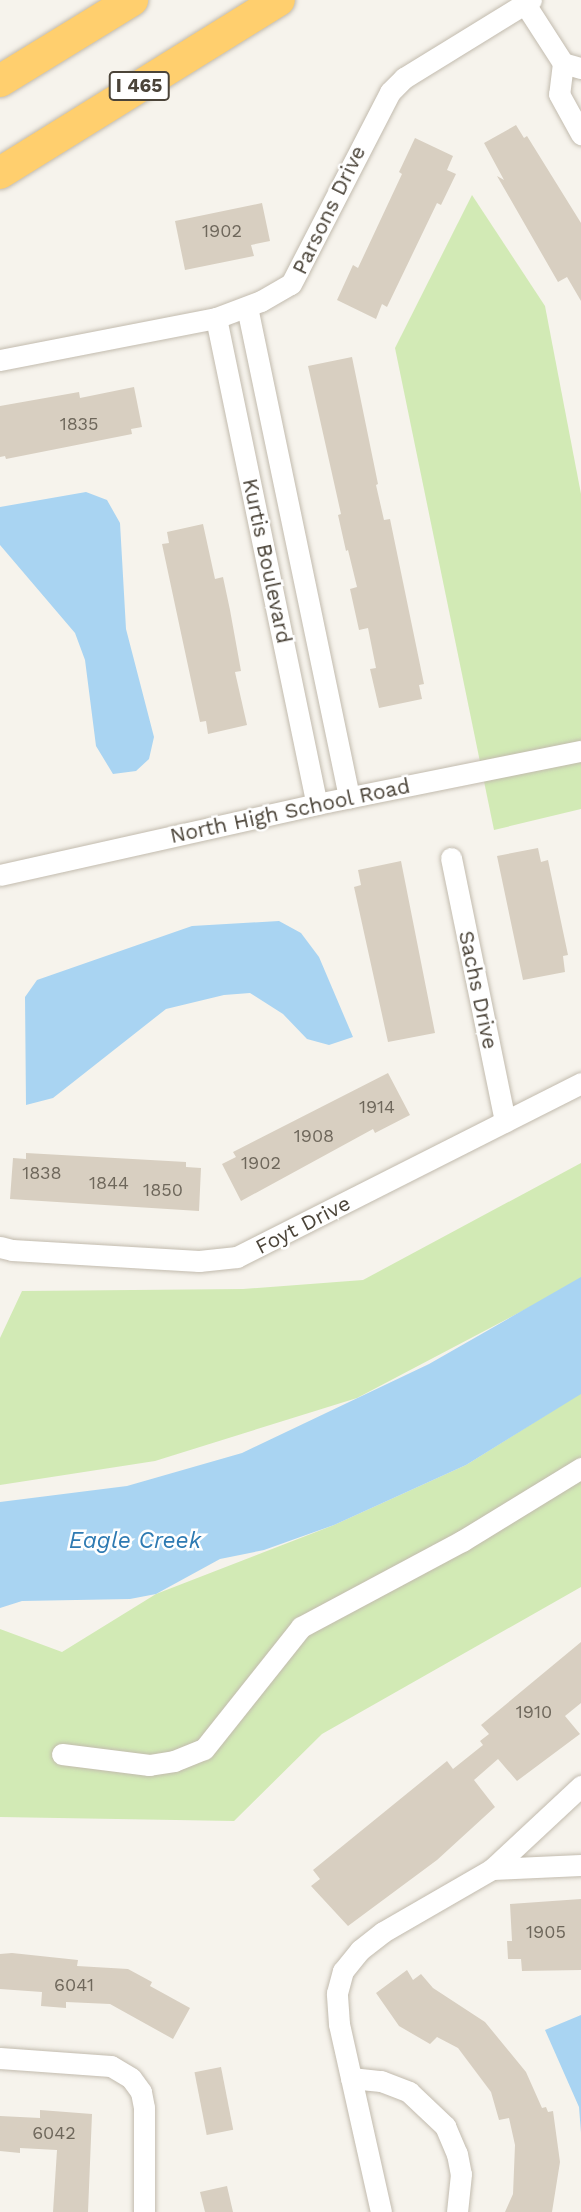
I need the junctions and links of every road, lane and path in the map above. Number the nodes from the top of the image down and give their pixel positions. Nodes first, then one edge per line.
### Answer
1 (132, 0) edge
2 (279, 0) edge
3 (528, 2) edge
4 (572, 65) edge
5 (0, 81) edge
6 (581, 134) edge
7 (0, 173) edge
8 (247, 307) junction
9 (216, 318) junction
10 (0, 360) edge
11 (279, 463) junction
12 (248, 469) junction
13 (313, 628) junction
14 (282, 634) junction
15 (581, 751) edge
16 (349, 797) junction
17 (317, 804) junction
18 (451, 858) dead end
19 (0, 875) edge
20 (581, 1083) edge
21 (505, 1122) junction
22 (0, 1247) edge
23 (581, 1468) edge
24 (62, 1754) dead end
25 (581, 1786) edge
26 (581, 1865) edge
27 (492, 1869) junction
28 (0, 2058) edge
29 (351, 2078) junction
30 (145, 2212) edge
31 (381, 2212) edge
32 (457, 2212) edge

1 - 5 highway
2 - 7 highway, I 465
3 - 4 street
3 - 8 street, Parsons Drive
4 - 6 street
8 - 9 street, Parsons Drive
8 - 11 street
9 - 10 street, Parsons Drive
9 - 12 street, Kurtis Boulevard
11 - 12 street
11 - 13 street
12 - 14 street, Kurtis Boulevard
13 - 14 street
13 - 16 street
14 - 17 street, Kurtis Boulevard
15 - 16 street, North High School Road
16 - 17 street, North High School Road
17 - 19 street, North High School Road
18 - 21 street, Sachs Drive
20 - 21 street, Foyt Drive
21 - 22 street, Foyt Drive
23 - 24 street
25 - 27 street
26 - 27 street
27 - 29 street
28 - 30 street
29 - 31 street
29 - 32 street

